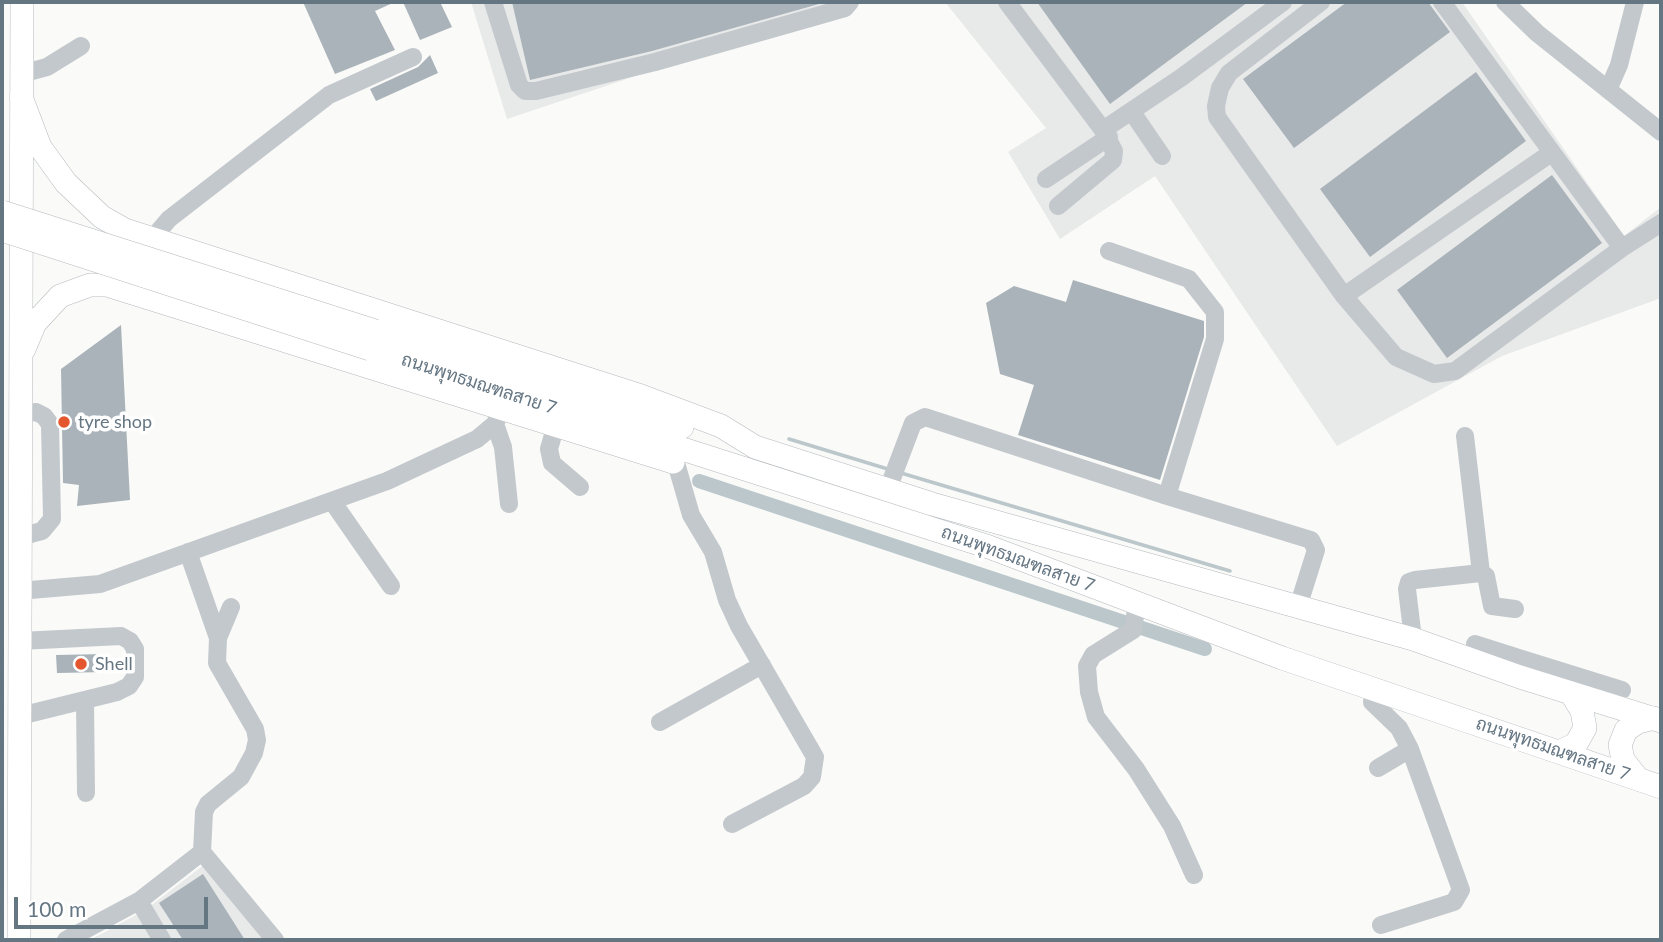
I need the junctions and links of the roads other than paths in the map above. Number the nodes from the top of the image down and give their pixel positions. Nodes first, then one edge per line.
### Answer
1 (22, 2) edge
2 (493, 2) edge
3 (850, 2) edge
4 (1007, 2) edge
5 (1283, 2) edge
6 (1321, 2) edge
7 (1442, 2) edge
8 (1505, 2) edge
9 (1635, 2) edge
10 (81, 46) dead end
11 (413, 58) dead end
12 (21, 74) junction
13 (1608, 90) junction
14 (21, 97) junction
15 (1132, 112) junction
16 (1661, 132) edge
17 (1106, 133) junction
18 (1551, 153) junction
19 (1162, 156) dead end
20 (1046, 179) dead end
21 (1058, 206) dead end
22 (2, 212) edge
23 (1661, 223) edge
24 (2, 230) edge
25 (152, 239) junction
26 (1622, 248) junction
27 (1109, 251) dead end
28 (1344, 296) junction
29 (372, 340) junction
30 (20, 361) junction
31 (19, 412) junction
32 (498, 417) junction
33 (555, 428) junction
34 (1465, 436) dead end
35 (742, 441) junction
36 (676, 463) junction
37 (738, 467) junction
38 (580, 487) dead end
39 (888, 489) junction
40 (1167, 496) junction
41 (332, 501) junction
42 (509, 504) dead end
43 (19, 537) junction
44 (188, 552) junction
45 (1481, 573) junction
46 (391, 586) dead end
47 (19, 591) junction
48 (1137, 602) junction
49 (231, 607) dead end
50 (1298, 607) junction
51 (1515, 609) dead end
52 (218, 638) junction
53 (1413, 639) junction
54 (20, 641) junction
55 (1475, 644) dead end
56 (762, 665) junction
57 (1520, 668) junction
58 (1375, 688) junction
59 (1622, 691) dead end
60 (1571, 693) junction
61 (85, 701) junction
62 (20, 716) junction
63 (1658, 720) edge
64 (660, 722) dead end
65 (1410, 749) junction
66 (1561, 751) junction
67 (1378, 768) dead end
68 (1637, 779) junction
69 (1661, 787) edge
70 (86, 793) dead end
71 (732, 824) dead end
72 (202, 852) junction
73 (1194, 875) dead end
74 (139, 901) junction
75 (1381, 925) dead end
76 (19, 940) edge
77 (66, 940) edge
78 (162, 940) edge
79 (275, 940) edge

1 - 12 main road
2 - 3 street
4 - 17 street
5 - 15 street
6 - 28 street
7 - 18 street
8 - 13 street
9 - 13 street
10 - 12 street
11 - 25 street
12 - 14 main road
13 - 16 street
14 - 25 main road
14 - 30 main road
15 - 17 street
15 - 19 street
17 - 20 street
17 - 21 street
18 - 26 street
18 - 28 street
22 - 29 main road, bridge
23 - 26 street
24 - 29 main road, bridge
25 - 35 main road
26 - 28 street
27 - 40 street
29 - 35 main road
29 - 37 main road, ถนนพุทธมณฑลสาย 7
30 - 31 main road
30 - 32 main road
31 - 43 main road
31 - 43 street
32 - 33 main road
32 - 41 street
32 - 42 street
33 - 36 main road
33 - 38 street
34 - 45 street
35 - 39 main road, ถนนพุทธมณฑลสาย 7
36 - 37 main road
36 - 56 street
37 - 48 main road, ถนนพุทธมณฑลสาย 7
39 - 40 street
39 - 50 main road, ถนนพุทธมณฑลสาย 7
40 - 50 street
41 - 44 street
41 - 46 street
43 - 47 main road
44 - 47 street
44 - 52 street
45 - 51 street
45 - 53 street
47 - 54 main road
48 - 58 main road, ถนนพุทธมณฑลสาย 7
48 - 73 street
49 - 52 street
50 - 53 main road, ถนนพุทธมณฑลสาย 7
52 - 72 street
53 - 57 main road, ถนนพุทธมณฑลสาย 7
54 - 61 street
54 - 62 main road
55 - 57 street
56 - 64 street
56 - 71 street
57 - 59 street
57 - 60 main road, ถนนพุทธมณฑลสาย 7
58 - 65 street
58 - 66 main road, ถนนพุทธมณฑลสาย 7
60 - 63 main road, ถนนพุทธมณฑลสาย 7
60 - 66 main road
61 - 62 street
61 - 70 street
62 - 76 main road
63 - 68 main road
65 - 67 street
65 - 75 street
66 - 68 main road, ถนนพุทธมณฑลสาย 7
68 - 69 main road, ถนนพุทธมณฑลสาย 7
72 - 74 street
72 - 79 street
74 - 77 street
74 - 78 street

